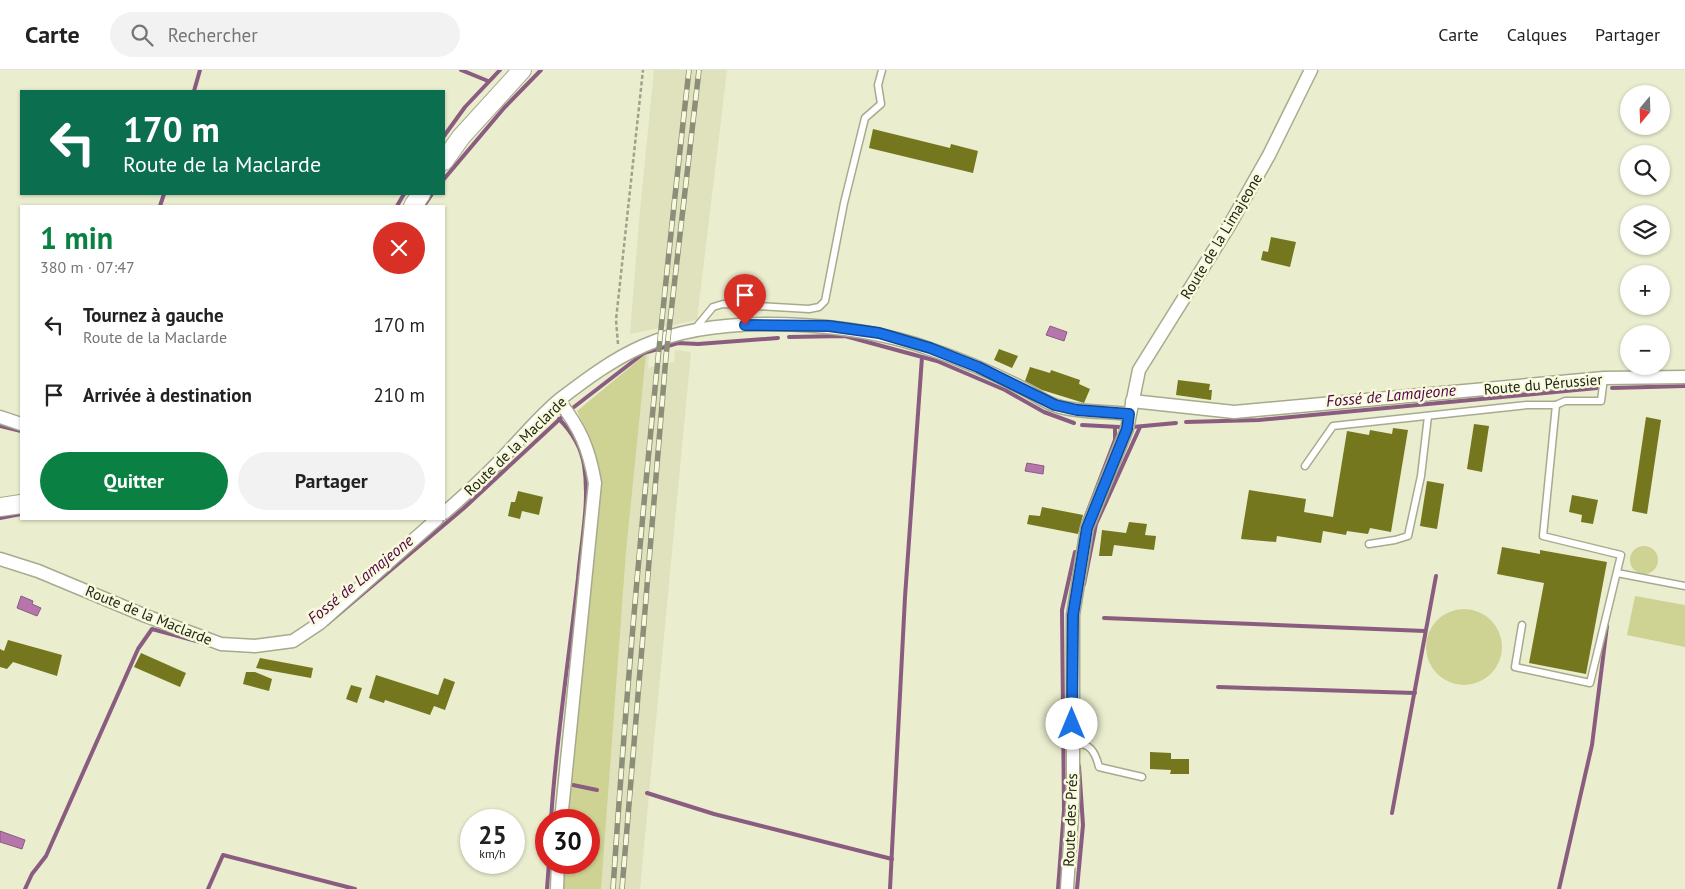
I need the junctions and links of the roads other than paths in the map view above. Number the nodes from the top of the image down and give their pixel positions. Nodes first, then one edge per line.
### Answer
1 (522, 70) edge
2 (882, 70) edge
3 (1311, 70) edge
4 (445, 160) edge
5 (693, 331) junction
6 (1685, 377) edge
7 (1604, 378) junction
8 (559, 400) junction
9 (1556, 405) junction
10 (1130, 408) junction
11 (1428, 416) junction
12 (0, 417) edge
13 (20, 424) edge
14 (1305, 466) dead end
15 (20, 504) edge
16 (0, 507) edge
17 (445, 512) edge
18 (437, 520) edge
19 (1368, 544) dead end
20 (0, 559) edge
21 (1618, 573) junction
22 (1685, 586) edge
23 (1522, 625) dead end
24 (1072, 743) junction
25 (1142, 777) dead end
26 (562, 809) edge
27 (558, 874) edge
28 (557, 889) edge
29 (1067, 889) edge

1 - 4 street
2 - 5 lane
3 - 10 street, Route de la Limajeone
5 - 8 street, Route de la Maclarde
5 - 10 street, Route de la Maclarde
6 - 7 street, Route du Pérussier
7 - 9 lane
7 - 10 street, Route du Pérussier
8 - 17 street, Route de la Maclarde
8 - 26 street
9 - 11 lane
9 - 21 lane
10 - 24 street, Route des Prés
11 - 14 lane
11 - 19 lane
12 - 13 street
15 - 16 street
18 - 20 street, Route de la Maclarde
21 - 22 lane
21 - 23 lane
24 - 25 lane
24 - 29 street, Route des Prés
27 - 28 street

